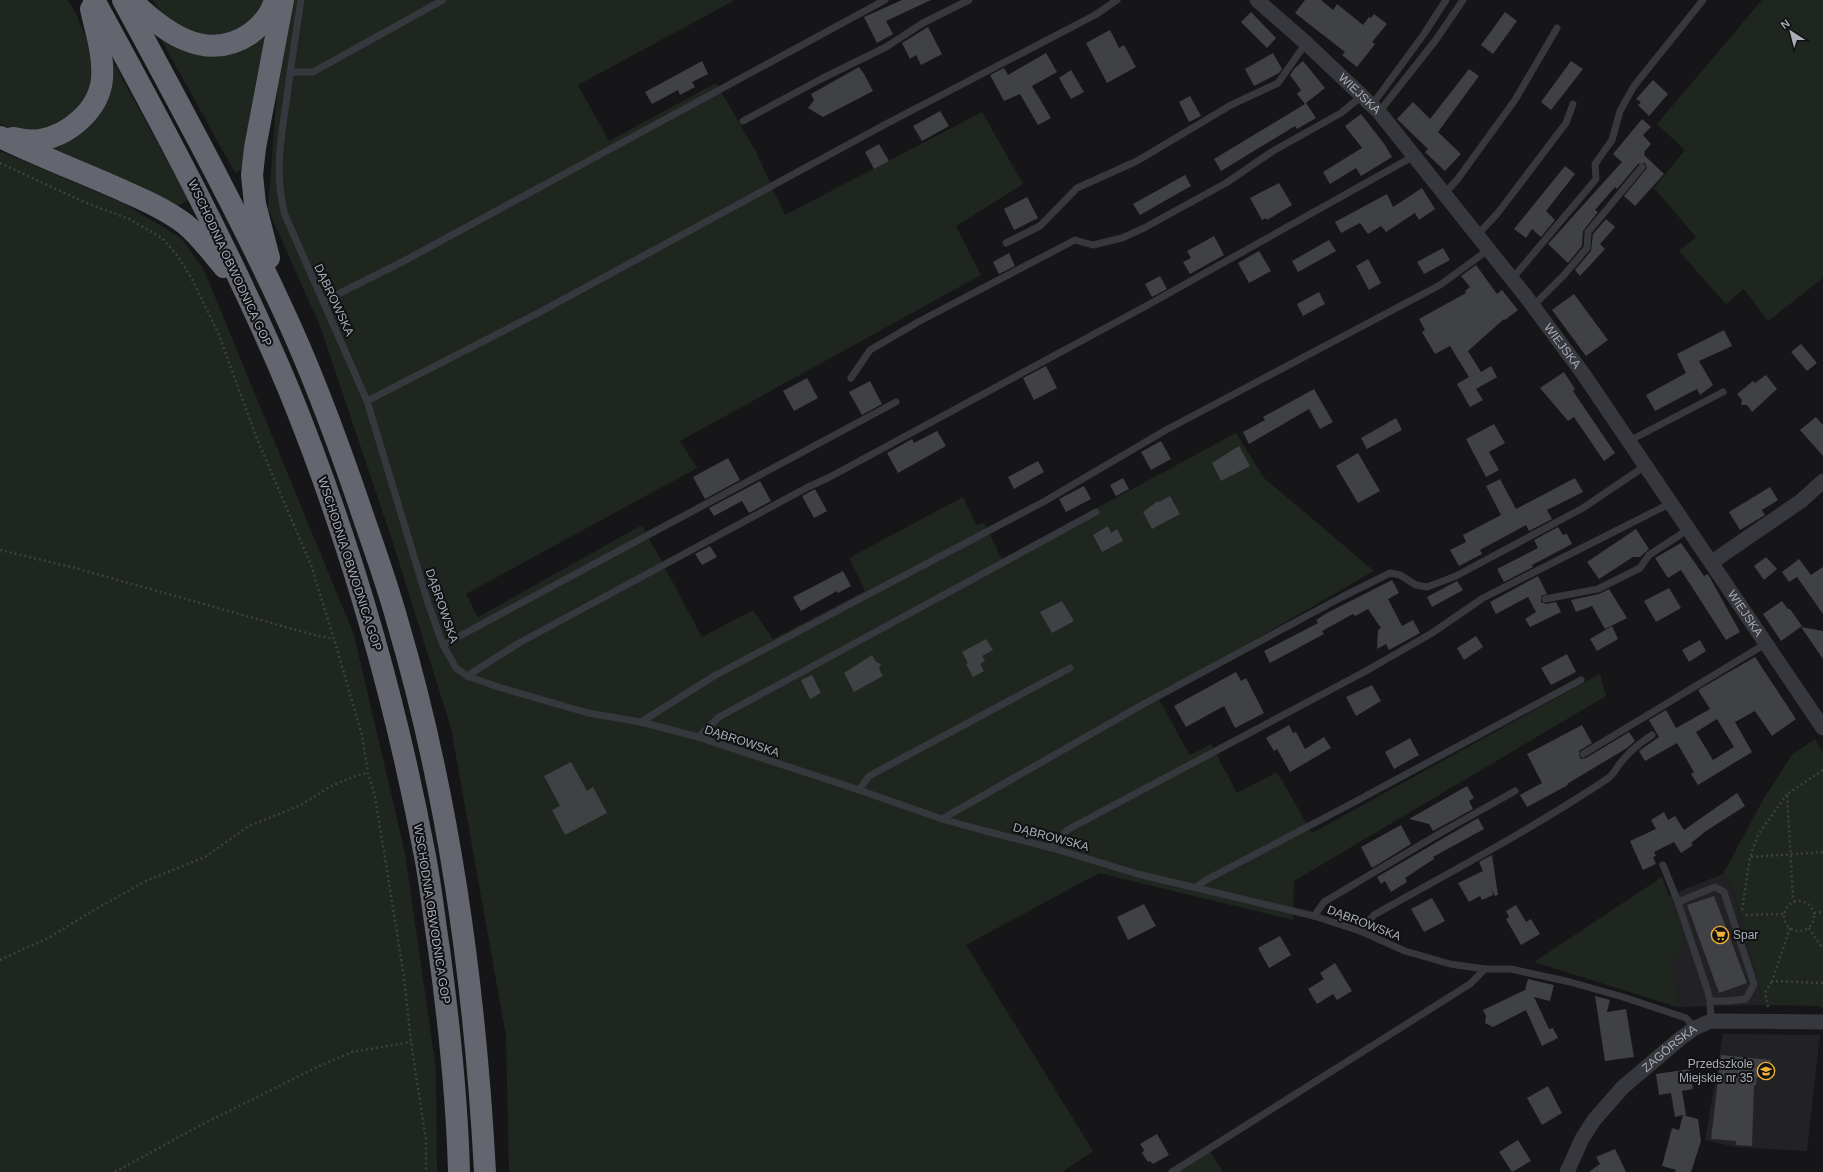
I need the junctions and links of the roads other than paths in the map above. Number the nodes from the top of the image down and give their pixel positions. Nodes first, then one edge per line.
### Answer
1 (89, 0) edge
2 (94, 0) edge
3 (123, 0) edge
4 (131, 0) edge
5 (275, 0) edge
6 (283, 0) edge
7 (301, 0) edge
8 (443, 0) edge
9 (885, 0) edge
10 (969, 0) edge
11 (1117, 0) edge
12 (1257, 0) edge
13 (1446, 0) edge
14 (1462, 0) edge
15 (1703, 0) edge
16 (1557, 28) dead end
17 (1306, 43) junction
18 (290, 72) junction
19 (1371, 104) junction
20 (1573, 104) dead end
21 (743, 121) dead end
22 (0, 137) edge
23 (1414, 156) junction
24 (1642, 167) dead end
25 (1444, 194) junction
26 (1477, 235) junction
27 (1006, 243) dead end
28 (1488, 250) junction
29 (1512, 279) junction
30 (245, 292) junction
31 (324, 301) junction
32 (1533, 306) junction
33 (284, 311) junction
34 (851, 378) dead end
35 (1723, 392) dead end
36 (367, 401) junction
37 (896, 402) dead end
38 (1629, 441) junction
39 (1645, 466) junction
40 (1823, 481) edge
41 (1672, 503) junction
42 (1096, 512) dead end
43 (1689, 529) junction
44 (1712, 562) junction
45 (1545, 599) dead end
46 (1767, 643) junction
47 (443, 645) junction
48 (1070, 668) dead end
49 (467, 676) junction
50 (1581, 680) dead end
51 (641, 722) junction
52 (1823, 728) edge
53 (1652, 735) dead end
54 (698, 737) junction
55 (1583, 754) dead end
56 (859, 790) junction
57 (1515, 791) dead end
58 (942, 819) junction
59 (1052, 848) junction
60 (1663, 865) dead end
61 (1196, 887) junction
62 (1678, 902) junction
63 (1314, 916) junction
64 (1360, 931) junction
65 (1486, 969) junction
66 (1710, 1001) junction
67 (1711, 1021) junction
68 (1823, 1022) edge
69 (1695, 1028) junction
70 (459, 1172) edge
71 (486, 1172) edge
72 (1172, 1172) edge
73 (1567, 1172) edge

1 - 22 highway
2 - 30 highway, WSCHODNIA OBWODNICA GOP
3 - 33 highway, WSCHODNIA OBWODNICA GOP
4 - 5 highway
6 - 33 highway
7 - 18 lane, DĄBROWSKA
8 - 18 lane
9 - 31 lane
10 - 21 lane
11 - 36 lane
12 - 17 street, WIEJSKA
13 - 19 lane
14 - 19 lane
15 - 29 lane
16 - 25 lane
17 - 19 street, WIEJSKA
17 - 27 lane
18 - 31 lane, DĄBROWSKA
19 - 23 street, WIEJSKA
19 - 34 lane
20 - 26 lane
22 - 30 highway
23 - 25 street, WIEJSKA
23 - 49 lane
24 - 32 lane
25 - 26 street, WIEJSKA
26 - 28 street, WIEJSKA
28 - 29 street, WIEJSKA
28 - 51 lane
29 - 32 street, WIEJSKA
30 - 70 highway, WSCHODNIA OBWODNICA GOP
31 - 36 lane, DĄBROWSKA
32 - 38 street, WIEJSKA
33 - 71 highway, WSCHODNIA OBWODNICA GOP
35 - 38 lane
36 - 47 lane, DĄBROWSKA
37 - 47 lane
38 - 39 street, WIEJSKA
39 - 41 street, WIEJSKA
39 - 58 lane
40 - 44 street
41 - 43 street, WIEJSKA
41 - 59 lane
42 - 54 lane
43 - 44 street, WIEJSKA
43 - 45 lane
44 - 46 street, WIEJSKA
46 - 52 street, WIEJSKA
46 - 55 lane
47 - 49 lane, DĄBROWSKA
48 - 56 lane
49 - 51 lane, DĄBROWSKA
50 - 61 lane
51 - 54 lane, DĄBROWSKA
53 - 64 lane
54 - 56 lane, DĄBROWSKA
56 - 58 lane, DĄBROWSKA
57 - 63 lane
58 - 59 lane, DĄBROWSKA
59 - 61 lane, DĄBROWSKA
60 - 62 lane
61 - 63 lane, DĄBROWSKA
62 - 66 lane
62 - 66 lane
63 - 64 lane, DĄBROWSKA
64 - 65 lane, DĄBROWSKA
65 - 69 lane, DĄBROWSKA
65 - 72 lane
66 - 67 lane
67 - 68 street, ZAGÓRSKA
67 - 69 street, ZAGÓRSKA
69 - 73 street, ZAGÓRSKA

